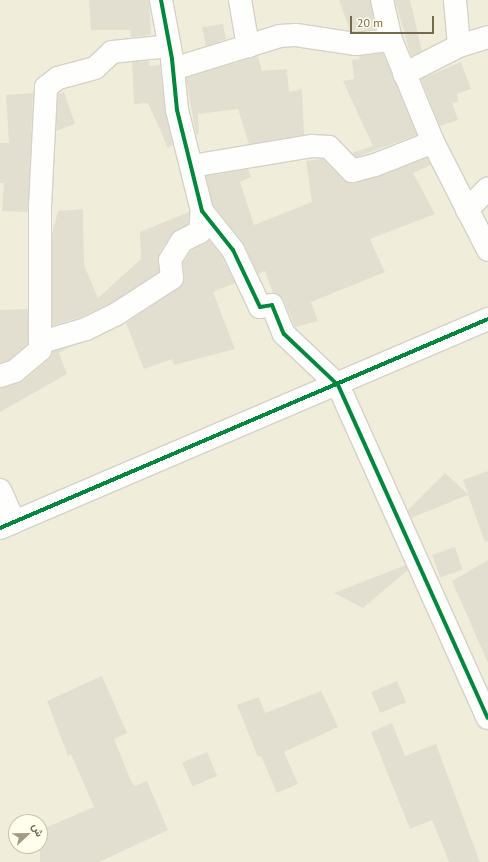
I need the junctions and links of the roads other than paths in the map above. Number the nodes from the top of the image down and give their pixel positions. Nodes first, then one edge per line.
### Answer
1 (161, 0) edge
2 (240, 0) edge
3 (382, 0) edge
4 (455, 0) edge
5 (488, 37) edge
6 (391, 40) junction
7 (170, 46) junction
8 (248, 46) junction
9 (459, 46) junction
10 (173, 69) junction
11 (404, 74) junction
12 (432, 142) junction
13 (192, 166) junction
14 (488, 188) edge
15 (468, 210) junction
16 (202, 211) junction
17 (488, 250) edge
18 (488, 319) edge
19 (40, 350) junction
20 (0, 376) edge
21 (338, 385) junction
22 (0, 490) edge
23 (7, 525) edge
24 (488, 718) edge

1 - 7 street
2 - 8 street
3 - 6 street
4 - 9 street
5 - 9 street
6 - 8 street
6 - 11 street
7 - 10 street
7 - 19 street
8 - 10 street
9 - 11 street
10 - 13 street
11 - 12 street
12 - 13 street
12 - 15 street
13 - 16 street
14 - 15 street
15 - 17 street
16 - 19 street
16 - 21 street
18 - 21 street
19 - 20 street
21 - 23 street
21 - 24 street
22 - 23 street

